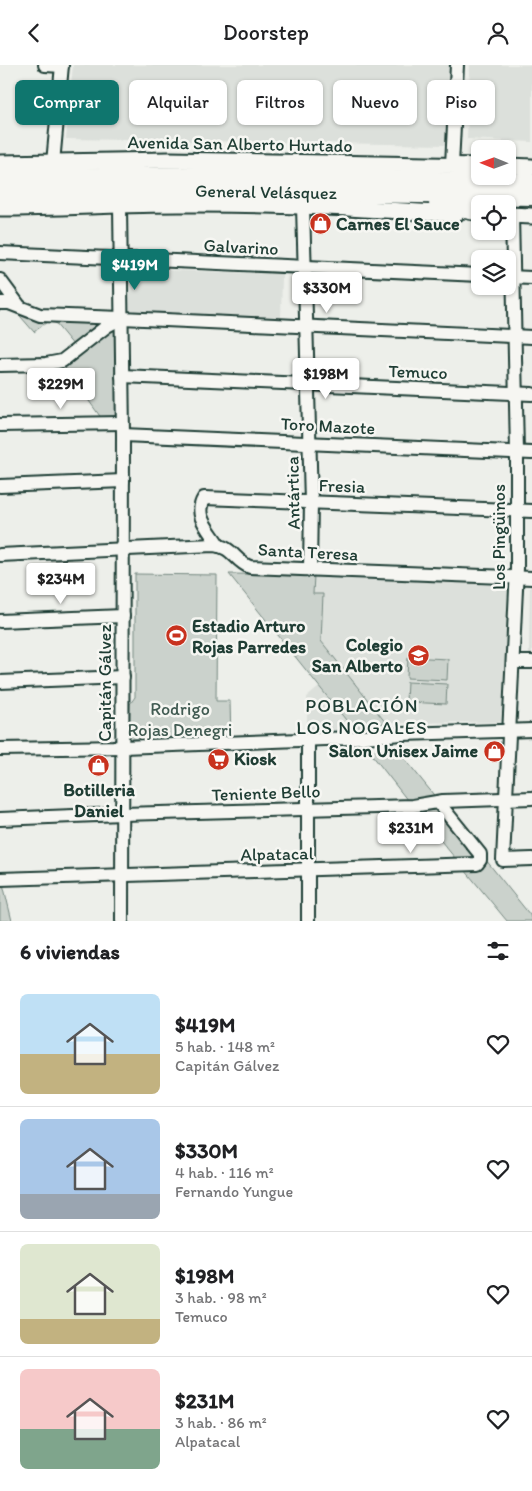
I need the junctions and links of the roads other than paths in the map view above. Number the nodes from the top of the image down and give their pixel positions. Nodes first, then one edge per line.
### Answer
1 (45, 65) edge
2 (457, 65) edge
3 (62, 66) edge
4 (0, 163) edge
5 (53, 163) junction
6 (452, 165) junction
7 (471, 166) edge
8 (516, 167) edge
9 (531, 170) edge
10 (0, 178) edge
11 (360, 193) junction
12 (0, 194) edge
13 (532, 196) edge
14 (120, 206) junction
15 (303, 206) junction
16 (0, 208) edge
17 (471, 211) edge
18 (471, 213) edge
19 (516, 215) edge
20 (532, 216) edge
21 (0, 253) edge
22 (121, 260) junction
23 (304, 268) junction
24 (471, 275) edge
25 (516, 277) edge
26 (532, 278) edge
27 (0, 280) edge
28 (512, 295) edge
29 (0, 303) edge
30 (20, 307) junction
31 (122, 318) junction
32 (306, 326) junction
33 (514, 336) junction
34 (532, 337) edge
35 (0, 365) edge
36 (122, 376) junction
37 (308, 385) junction
38 (516, 394) junction
39 (532, 394) edge
40 (0, 425) edge
41 (123, 429) junction
42 (310, 443) junction
43 (517, 452) junction
44 (532, 453) edge
45 (123, 481) junction
46 (0, 486) edge
47 (311, 502) junction
48 (518, 510) junction
49 (532, 511) edge
50 (219, 545) junction
51 (123, 549) junction
52 (0, 555) edge
53 (310, 570) junction
54 (517, 578) junction
55 (532, 578) edge
56 (122, 616) junction
57 (0, 621) edge
58 (532, 661) edge
59 (514, 662) junction
60 (122, 677) junction
61 (0, 683) edge
62 (510, 731) junction
63 (532, 731) edge
64 (308, 739) junction
65 (123, 747) junction
66 (0, 749) edge
67 (532, 798) edge
68 (506, 799) junction
69 (438, 803) junction
70 (308, 809) junction
71 (122, 814) junction
72 (0, 819) edge
73 (532, 859) edge
74 (308, 871) junction
75 (122, 875) junction
76 (0, 879) edge
77 (122, 921) edge
78 (308, 921) edge

1 - 3 street
2 - 6 street
3 - 5 street
4 - 5 main road, Avenida San Alberto Hurtado
5 - 6 main road, Avenida San Alberto Hurtado
6 - 7 main road, Avenida San Alberto Hurtado
8 - 9 main road
9 - 10 highway, General Velásquez
11 - 12 highway, General Velásquez
11 - 13 highway, General Velásquez
11 - 17 highway
14 - 15 main road
14 - 16 main road
14 - 22 street, Capitán Gálvez
15 - 18 main road
15 - 23 street, Antártica
19 - 20 main road
21 - 22 street, Galvarino
22 - 23 street, Galvarino
22 - 31 street, Capitán Gálvez
23 - 24 street, Galvarino
23 - 32 street, Antártica
25 - 26 street
27 - 30 street
28 - 33 street, Los Pingüinos
29 - 30 street
30 - 31 street
31 - 32 street
31 - 35 street
31 - 36 street, Capitán Gálvez
32 - 33 street
32 - 37 street, Antártica
33 - 34 street
33 - 38 street, Los Pingüinos
36 - 37 street, Temuco
36 - 41 street, Capitán Gálvez
37 - 38 street, Temuco
37 - 42 street, Antártica
38 - 39 street, Temuco
38 - 43 street, Los Pingüinos
40 - 41 street, Toro Mazote
41 - 42 street, Toro Mazote
41 - 45 street, Capitán Gálvez
42 - 43 street, Toro Mazote
42 - 47 street, Antártica
43 - 44 street, Toro Mazote
43 - 48 street, Los Pingüinos
45 - 46 street
45 - 51 street, Capitán Gálvez
47 - 48 street, Fresia
47 - 50 street, Fresia
47 - 53 street, Antártica
48 - 49 street, Fresia
48 - 54 street, Los Pingüinos
50 - 51 street
50 - 53 street, Santa Teresa
51 - 52 street
51 - 56 street, Capitán Gálvez
53 - 54 street, Santa Teresa
54 - 55 street, Santa Teresa
54 - 59 street, Los Pingüinos
56 - 57 street
56 - 60 street, Capitán Gálvez
58 - 59 street
59 - 62 street, Los Pingüinos
60 - 61 street
60 - 65 street, Capitán Gálvez
62 - 63 street
62 - 64 street
62 - 68 street, Los Pingüinos
64 - 65 street
64 - 70 street
65 - 66 street
65 - 71 street, Capitán Gálvez
67 - 68 street, Teniente Bello
68 - 69 street, Teniente Bello
68 - 73 street, Los Pingüinos
69 - 70 street, Teniente Bello
69 - 74 street, Alpatacal
70 - 71 street, Teniente Bello
70 - 74 street
71 - 72 street, Teniente Bello
71 - 75 street, Capitán Gálvez
74 - 75 street, Alpatacal
74 - 78 street
75 - 76 street, Alpatacal
75 - 77 street, Capitán Gálvez

